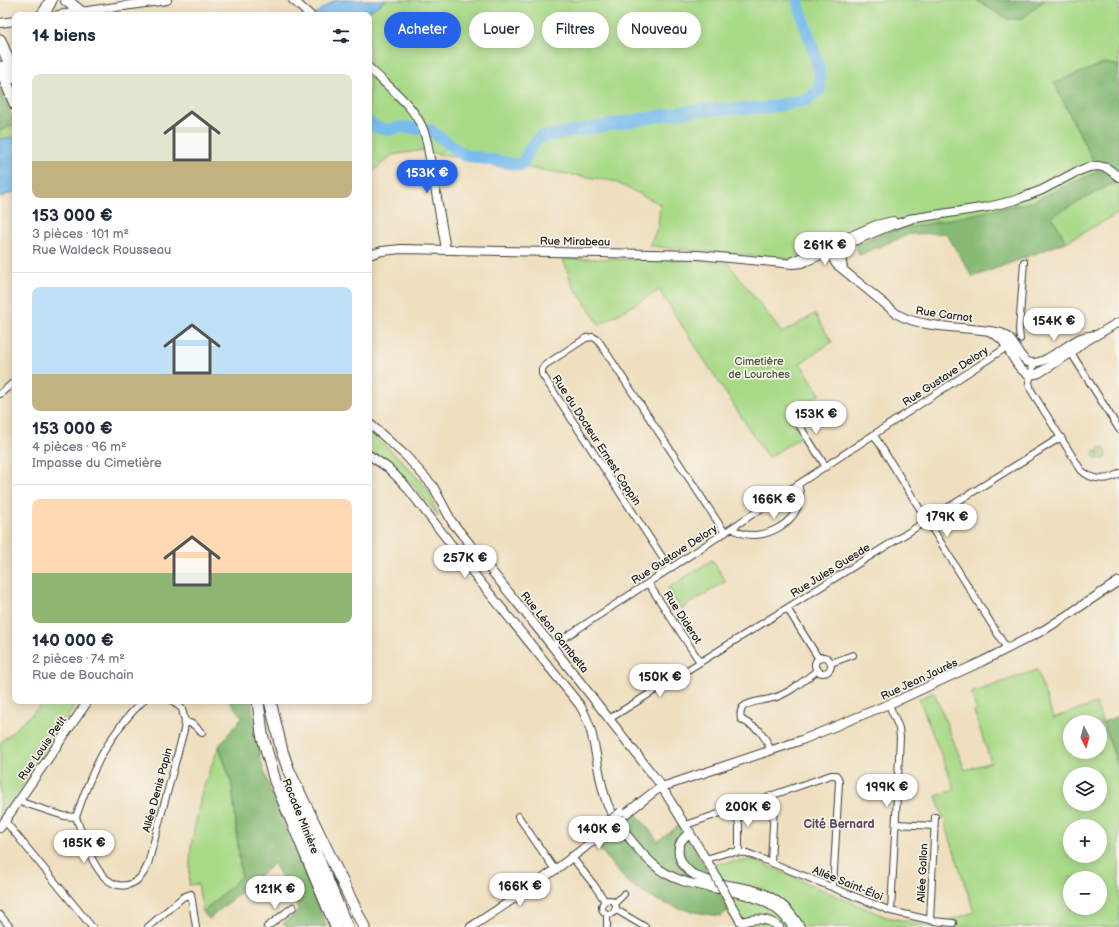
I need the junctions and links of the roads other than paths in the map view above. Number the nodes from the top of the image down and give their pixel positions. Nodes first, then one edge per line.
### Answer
1 (51, 0) edge
2 (66, 0) edge
3 (167, 0) edge
4 (293, 0) edge
5 (44, 12) edge
6 (81, 12) joint
7 (307, 12) edge
8 (12, 21) edge
9 (0, 23) edge
10 (1, 42) edge
11 (0, 67) edge
12 (12, 70) edge
13 (372, 71) edge
14 (12, 97) edge
15 (1119, 177) edge
16 (836, 245) junction
17 (446, 249) junction
18 (827, 249) junction
19 (372, 254) edge
20 (1024, 262) dead end
21 (843, 269) junction
22 (1119, 322) edge
23 (1013, 343) junction
24 (1069, 349) junction
25 (1034, 363) junction
26 (1030, 375) junction
27 (12, 384) edge
28 (0, 394) edge
29 (792, 414) dead end
30 (372, 426) edge
31 (1119, 429) edge
32 (874, 435) junction
33 (1061, 437) junction
34 (372, 456) edge
35 (826, 466) junction
36 (1118, 476) edge
37 (798, 485) junction
38 (926, 521) junction
39 (732, 528) junction
40 (725, 533) junction
41 (670, 569) junction
42 (1119, 581) edge
43 (648, 583) junction
44 (787, 608) junction
45 (552, 646) junction
46 (1007, 649) junction
47 (853, 655) dead end
48 (819, 659) junction
49 (700, 662) junction
50 (830, 663) junction
51 (818, 670) junction
52 (86, 704) edge
53 (140, 704) edge
54 (176, 704) edge
55 (258, 704) edge
56 (269, 704) edge
57 (270, 704) edge
58 (889, 705) junction
59 (610, 719) junction
60 (185, 721) junction
61 (202, 733) dead end
62 (771, 751) junction
63 (661, 785) junction
64 (772, 795) junction
65 (18, 801) junction
66 (735, 808) junction
67 (518, 816) dead end
68 (76, 817) junction
69 (935, 817) dead end
70 (5, 821) junction
71 (896, 824) junction
72 (934, 826) junction
73 (0, 828) edge
74 (688, 829) junction
75 (738, 851) junction
76 (571, 856) junction
77 (706, 859) junction
78 (771, 862) junction
79 (555, 870) junction
80 (833, 887) junction
81 (624, 894) dead end
82 (605, 901) junction
83 (615, 906) junction
84 (293, 907) dead end
85 (892, 911) junction
86 (607, 914) junction
87 (0, 915) edge
88 (930, 920) junction
89 (953, 923) dead end
90 (742, 925) edge
91 (10, 927) edge
92 (92, 927) edge
93 (148, 927) edge
94 (196, 927) edge
95 (267, 927) edge
96 (336, 927) edge
97 (347, 927) edge
98 (364, 927) edge
99 (471, 927) edge
100 (607, 927) edge
101 (644, 927) edge
102 (779, 927) edge
103 (793, 927) edge
104 (800, 927) edge

1 - 5 highway
2 - 6 highway
3 - 6 street
4 - 7 street
8 - 9 street
10 - 12 highway
11 - 14 highway
13 - 17 street
15 - 16 street, Rue Mirabeau
16 - 18 street, Rue Mirabeau
16 - 21 street
17 - 18 street, Rue Mirabeau
17 - 19 street, Rue Mirabeau
18 - 21 street, Rue Carnot
20 - 23 street
21 - 23 street, Rue Carnot
22 - 24 street
23 - 25 street, Rue Carnot
23 - 26 street, Rue Carnot
23 - 32 street, Rue Gustave Delory
24 - 25 street
24 - 26 street
24 - 31 street
25 - 26 street
26 - 33 street
27 - 28 street
29 - 35 street
30 - 45 street, Rue Léon Gambetta
32 - 35 street, Rue Gustave Delory
32 - 38 street
33 - 36 street
33 - 38 street, Rue Jules Guesde
34 - 103 street
35 - 37 street, Rue Gustave Delory
37 - 39 street, Rue Gustave Delory
37 - 39 street
38 - 44 street, Rue Jules Guesde
38 - 46 street
39 - 40 street, Rue Gustave Delory
40 - 41 street, Rue Gustave Delory
40 - 41 street, Rue du Docteur Ernest Coppin
41 - 43 street, Rue Gustave Delory
42 - 46 street, Rue Jean Jaurès
43 - 45 street, Rue Gustave Delory
43 - 49 street, Rue Diderot
44 - 48 street
44 - 49 street, Rue Jules Guesde
45 - 59 street, Rue Léon Gambetta
46 - 58 street, Rue Jean Jaurès
47 - 50 street
48 - 50 street
48 - 51 street
49 - 59 street, Rue Jules Guesde
50 - 51 street
51 - 62 street
52 - 65 street, Rue Louis Petit
53 - 68 street
54 - 60 street
55 - 96 highway, Rocade Minière
56 - 97 highway, Rocade Minière
57 - 98 highway
58 - 62 street, Rue Jean Jaurès
58 - 71 street
59 - 63 street, Rue Léon Gambetta
60 - 61 street
60 - 68 street, Allée Denis Papin
62 - 63 street, Rue Jean Jaurès
63 - 74 street, Rue Léon Gambetta
63 - 76 street, Rue Jean Jaurès
64 - 66 street
64 - 78 street
64 - 80 street
65 - 68 street
65 - 70 street, Rue Louis Petit
66 - 74 street
66 - 75 street
67 - 79 street
69 - 72 street, Allée Gallon
70 - 73 street, Rue Louis Petit
70 - 92 street
71 - 72 street
71 - 85 street
72 - 88 street, Allée Gallon
74 - 77 street, Rue Léon Gambetta
74 - 104 street
75 - 77 street, Allée Saint-Éloi
75 - 78 street, Allée Saint-Éloi
76 - 79 street, Rue Jean Jaurès
76 - 82 street
77 - 90 street, Rue Léon Gambetta, bridge
78 - 80 street, Allée Saint-Éloi
79 - 99 street, Rue Jean Jaurès
80 - 85 street, Allée Saint-Éloi
81 - 83 street
82 - 83 street
82 - 86 street
83 - 86 street
83 - 101 street
84 - 95 street
85 - 88 street, Allée Saint-Éloi
86 - 100 street
87 - 91 street
88 - 89 street, Allée Saint-Éloi
90 - 102 street
93 - 94 street

